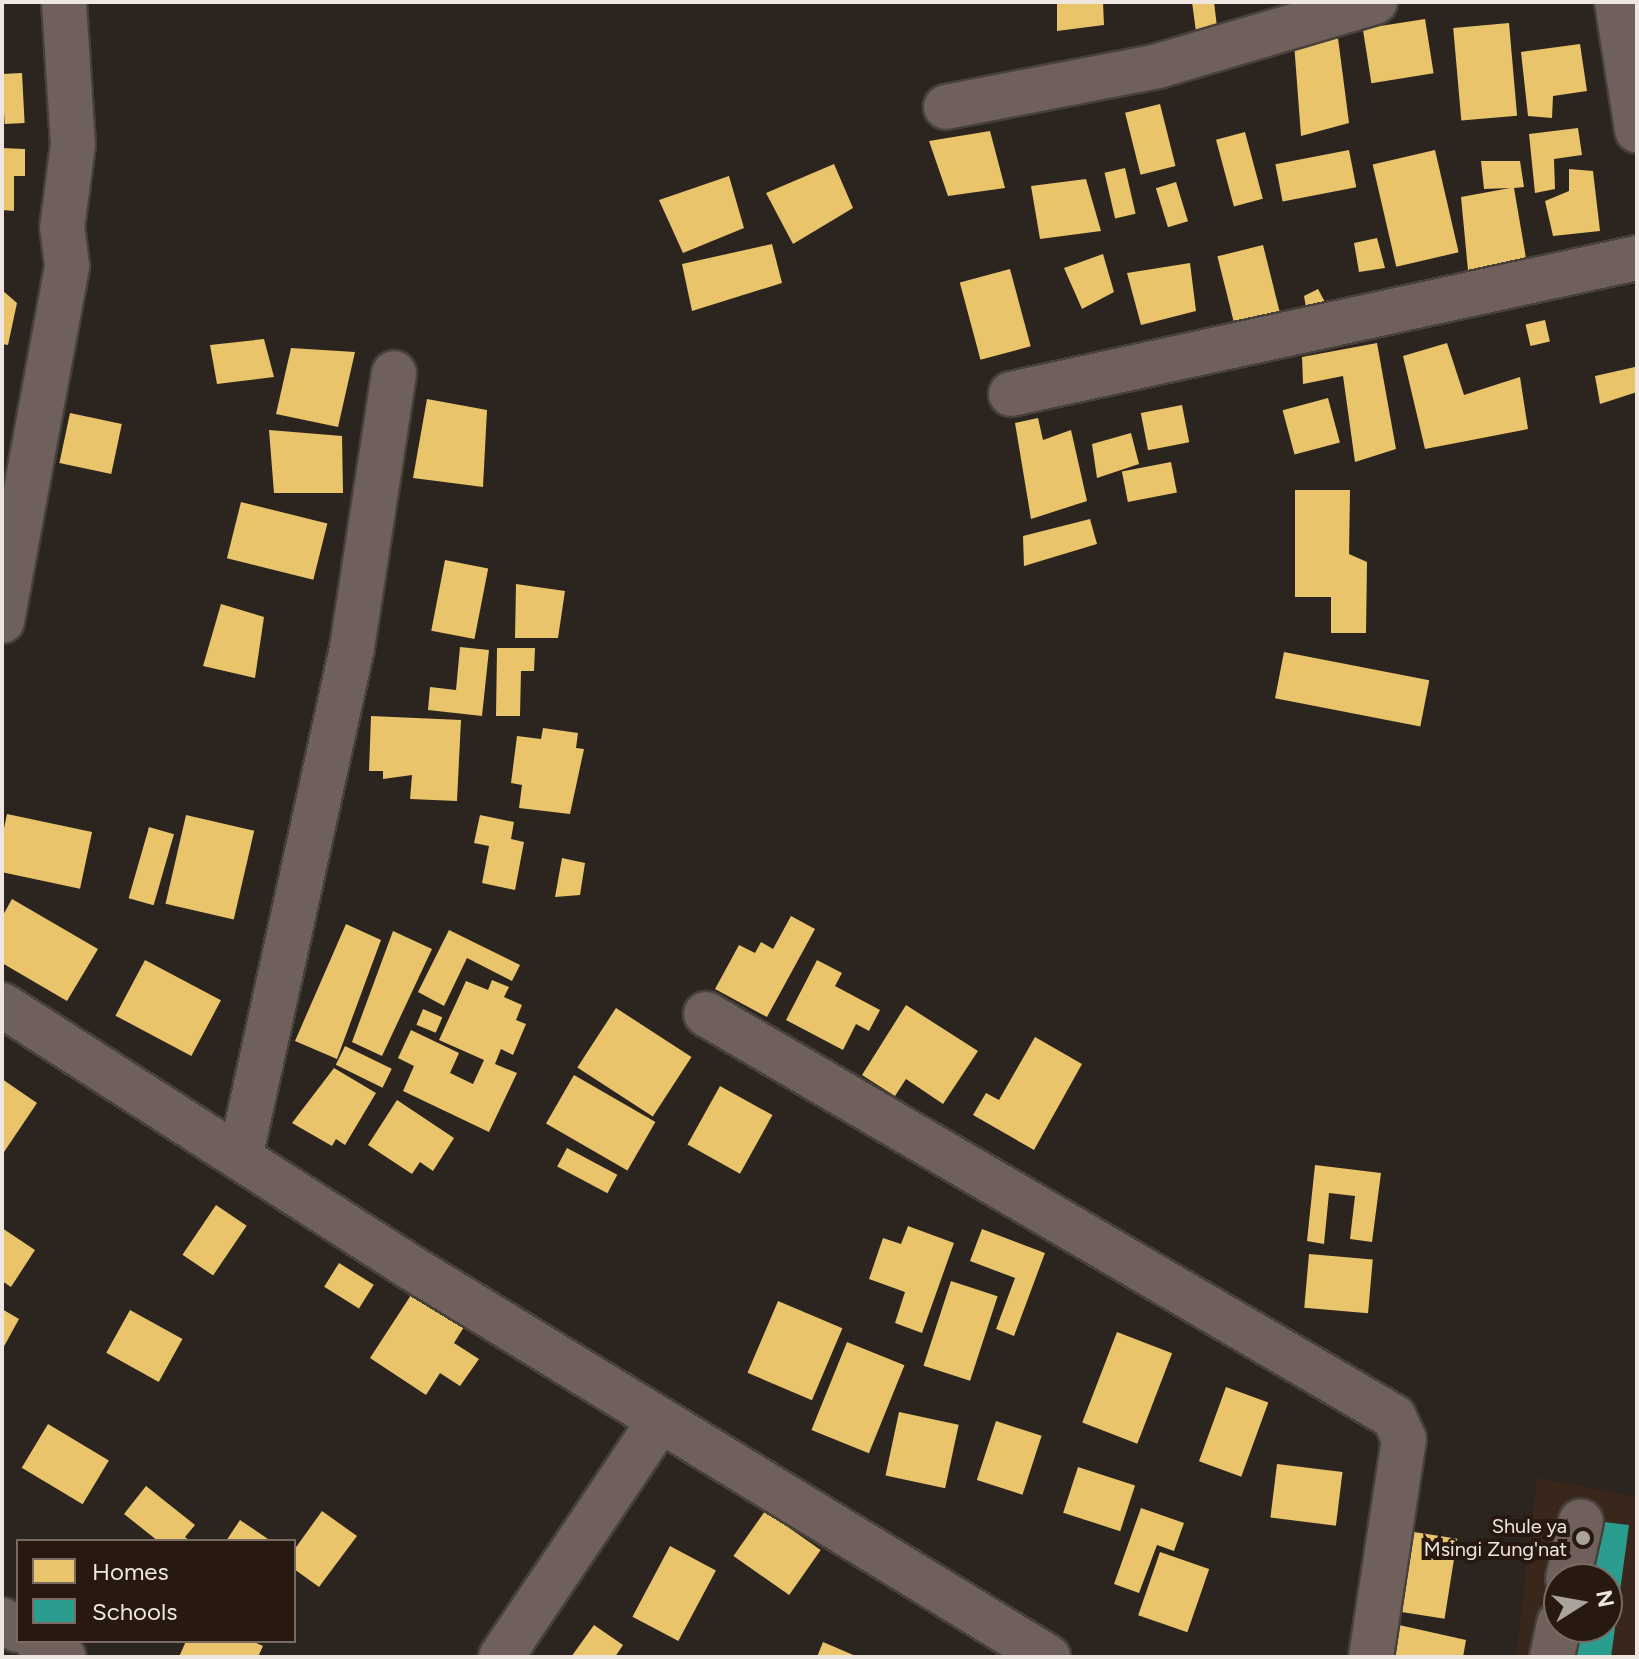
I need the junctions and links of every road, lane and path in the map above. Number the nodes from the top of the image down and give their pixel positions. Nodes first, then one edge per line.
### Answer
1 (64, 2) edge
2 (1375, 2) edge
3 (1617, 2) edge
4 (946, 107) dead end
5 (1637, 130) edge
6 (1637, 258) edge
7 (394, 373) dead end
8 (1011, 394) dead end
9 (2, 621) edge
10 (2, 1005) edge
11 (706, 1014) dead end
12 (240, 1158) junction
13 (660, 1420) junction
14 (1581, 1521) dead end
15 (1572, 1563) edge
16 (40, 1643) edge
17 (64, 1657) edge
18 (501, 1657) edge
19 (1048, 1657) edge
20 (1371, 1657) edge

1 - 9 street
2 - 4 street
3 - 5 street
6 - 8 street
7 - 12 street
10 - 12 street
11 - 20 street
12 - 13 street
13 - 18 street
13 - 19 street
14 - 15 street
16 - 17 street

